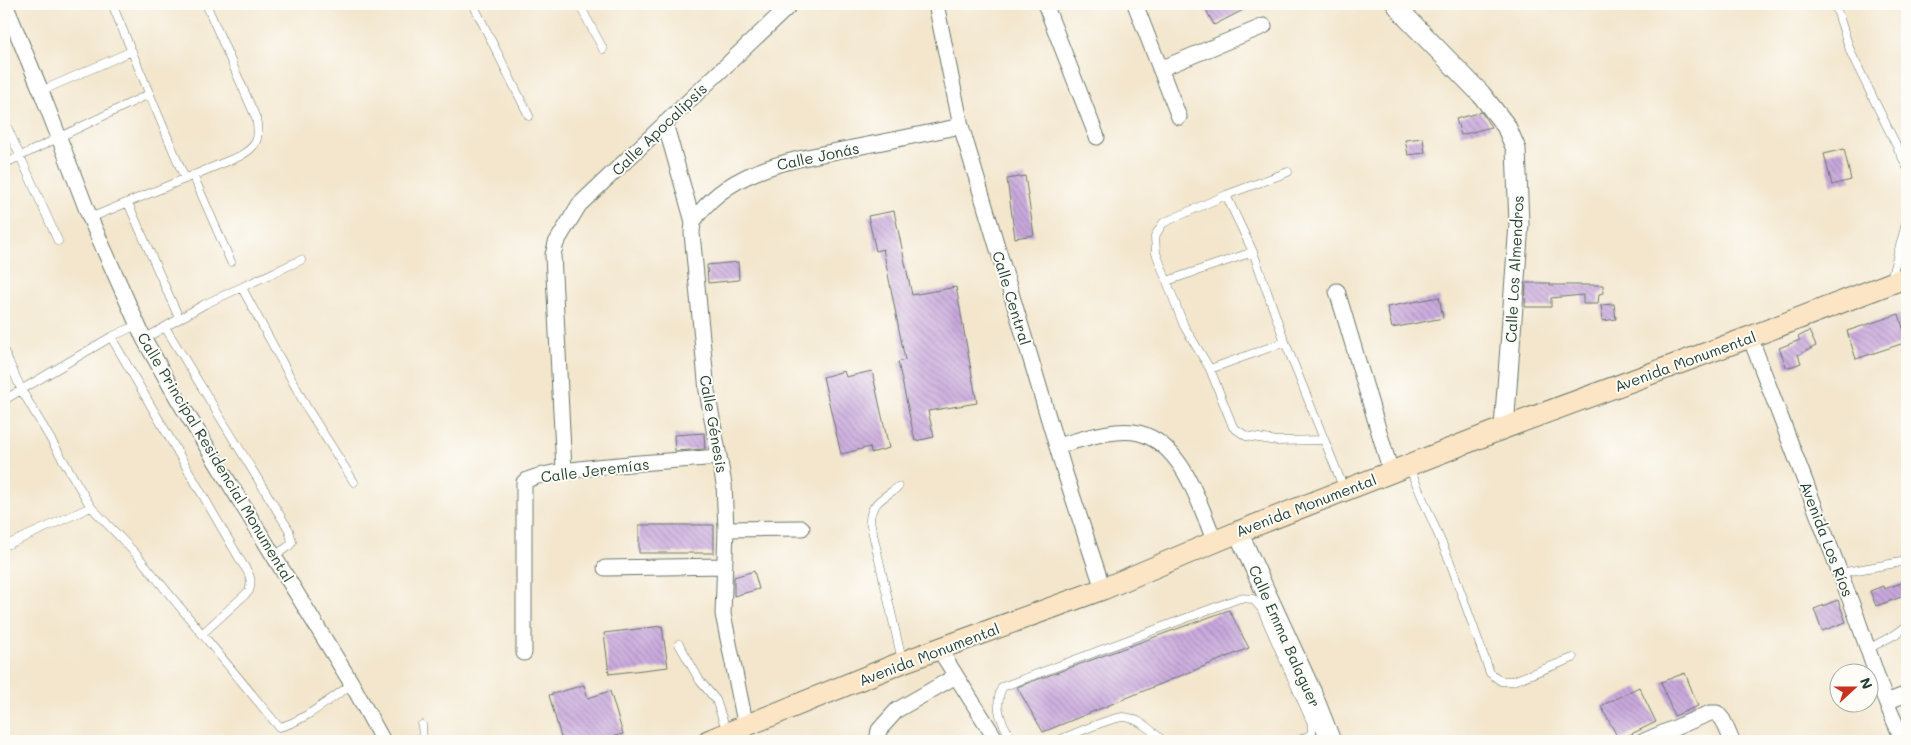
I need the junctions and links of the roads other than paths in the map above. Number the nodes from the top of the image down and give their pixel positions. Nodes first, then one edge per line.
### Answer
1 (5, 4) edge
2 (112, 4) edge
3 (206, 4) edge
4 (473, 4) edge
5 (579, 4) edge
6 (791, 4) edge
7 (936, 4) edge
8 (1045, 4) edge
9 (1136, 4) edge
10 (1396, 4) edge
11 (1835, 4) edge
12 (1264, 26) dead end
13 (602, 49) dead end
14 (132, 51) junction
15 (1160, 69) junction
16 (41, 91) junction
17 (149, 94) junction
18 (529, 116) dead end
19 (1179, 117) dead end
20 (4, 120) edge
21 (665, 123) junction
22 (961, 126) junction
23 (59, 137) junction
24 (1097, 137) dead end
25 (20, 156) junction
26 (4, 164) edge
27 (1907, 167) edge
28 (1288, 172) dead end
29 (193, 176) junction
30 (185, 179) junction
31 (1226, 195) junction
32 (128, 202) junction
33 (90, 218) junction
34 (1907, 220) edge
35 (693, 222) junction
36 (58, 241) dead end
37 (1252, 252) junction
38 (301, 260) dead end
39 (231, 262) dead end
40 (1903, 278) edge
41 (1167, 280) junction
42 (242, 288) junction
43 (1337, 291) dead end
44 (179, 318) junction
45 (165, 327) junction
46 (141, 332) junction
47 (111, 337) junction
48 (1750, 337) junction
49 (1285, 342) junction
50 (4, 352) edge
51 (1210, 369) junction
52 (22, 391) junction
53 (4, 400) edge
54 (1504, 428) junction
55 (1324, 440) junction
56 (1057, 446) junction
57 (719, 457) junction
58 (1399, 469) junction
59 (564, 470) junction
60 (354, 482) dead end
61 (898, 486) dead end
62 (1345, 490) junction
63 (91, 507) junction
64 (802, 528) dead end
65 (726, 529) junction
66 (1238, 532) junction
67 (1215, 542) junction
68 (8, 544) dead end
69 (274, 556) junction
70 (1907, 562) edge
71 (724, 566) junction
72 (605, 568) dead end
73 (1840, 573) junction
74 (1103, 588) junction
75 (1907, 626) edge
76 (202, 634) junction
77 (679, 644) dead end
78 (1868, 648) junction
79 (939, 649) junction
80 (524, 653) dead end
81 (1572, 658) dead end
82 (903, 662) junction
83 (956, 676) junction
84 (352, 684) junction
85 (1907, 694) edge
86 (1886, 702) junction
87 (364, 707) junction
88 (422, 725) dead end
89 (737, 730) junction
90 (373, 741) edge
91 (383, 741) edge
92 (423, 741) edge
93 (708, 741) edge
94 (876, 741) edge
95 (997, 741) edge
96 (1013, 741) edge
97 (1056, 741) edge
98 (1163, 741) edge
99 (1298, 741) edge
100 (1331, 741) edge
101 (1644, 741) edge
102 (1732, 741) edge
103 (1903, 741) edge

1 - 16 street, Calle Principal Residencial Monumental
2 - 14 lane
3 - 29 lane
4 - 18 lane
5 - 13 lane
6 - 21 street, Calle Apocalipsis
7 - 22 street, Calle Central
8 - 24 street
9 - 15 street
10 - 54 street, Calle Los Almendros
11 - 27 lane
12 - 15 street
14 - 16 lane
14 - 17 lane
15 - 19 street
16 - 23 street, Calle Principal Residencial Monumental
17 - 23 lane
17 - 30 lane
20 - 25 lane
21 - 35 street, Calle Génesis
21 - 59 street, Calle Apocalipsis
22 - 35 street, Calle Jonás
22 - 56 street, Calle Central
23 - 25 lane
23 - 33 street, Calle Principal Residencial Monumental
25 - 26 lane
25 - 36 lane
28 - 31 lane
29 - 30 lane
29 - 39 lane
30 - 32 lane
31 - 37 lane
31 - 41 lane
32 - 33 lane
32 - 44 lane
33 - 46 street, Calle Principal Residencial Monumental
34 - 40 lane
35 - 57 street, Calle Génesis
37 - 41 lane
37 - 49 lane
38 - 42 lane
40 - 48 main road, Avenida Monumental
41 - 51 lane
42 - 44 lane
42 - 60 lane
43 - 58 street
44 - 45 lane
45 - 46 lane
45 - 69 lane
46 - 47 lane
46 - 69 street, Calle Principal Residencial Monumental
47 - 52 lane
47 - 76 lane
48 - 54 main road, Avenida Monumental
48 - 73 street, Avenida Los Ríos
49 - 51 lane
49 - 55 lane
50 - 52 lane
51 - 55 lane
52 - 53 lane
52 - 63 lane
54 - 58 main road, Avenida Monumental
55 - 62 lane
56 - 67 street
56 - 74 street, Calle Central
57 - 59 street, Calle Jeremías
57 - 65 street, Calle Génesis
58 - 62 main road, Avenida Monumental
58 - 81 lane
59 - 80 street, Calle Jeremías
61 - 82 lane
62 - 66 main road, Avenida Monumental
63 - 68 lane
63 - 76 lane
64 - 65 street
65 - 71 street, Calle Génesis
66 - 67 main road, Avenida Monumental
66 - 100 street, Calle Emma Balaguer
67 - 74 main road, Avenida Monumental
69 - 84 street, Calle Principal Residencial Monumental
70 - 73 lane
71 - 72 street
71 - 89 street, Calle Génesis
73 - 78 street, Avenida Los Ríos
74 - 79 main road, Avenida Monumental
75 - 78 lane
76 - 84 lane
77 - 89 lane
78 - 86 street, Avenida Los Ríos
79 - 82 main road, Avenida Monumental
79 - 83 street
82 - 89 main road, Avenida Monumental
83 - 94 street
83 - 95 street
84 - 87 street, Calle Principal Residencial Monumental
85 - 86 street
86 - 103 street, Avenida Los Ríos
87 - 90 street, Calle Principal Residencial Monumental
87 - 91 street, Calle Principal Residencial Monumental
88 - 92 lane
89 - 93 main road, Avenida Monumental
96 - 99 lane
97 - 98 lane
101 - 102 street

